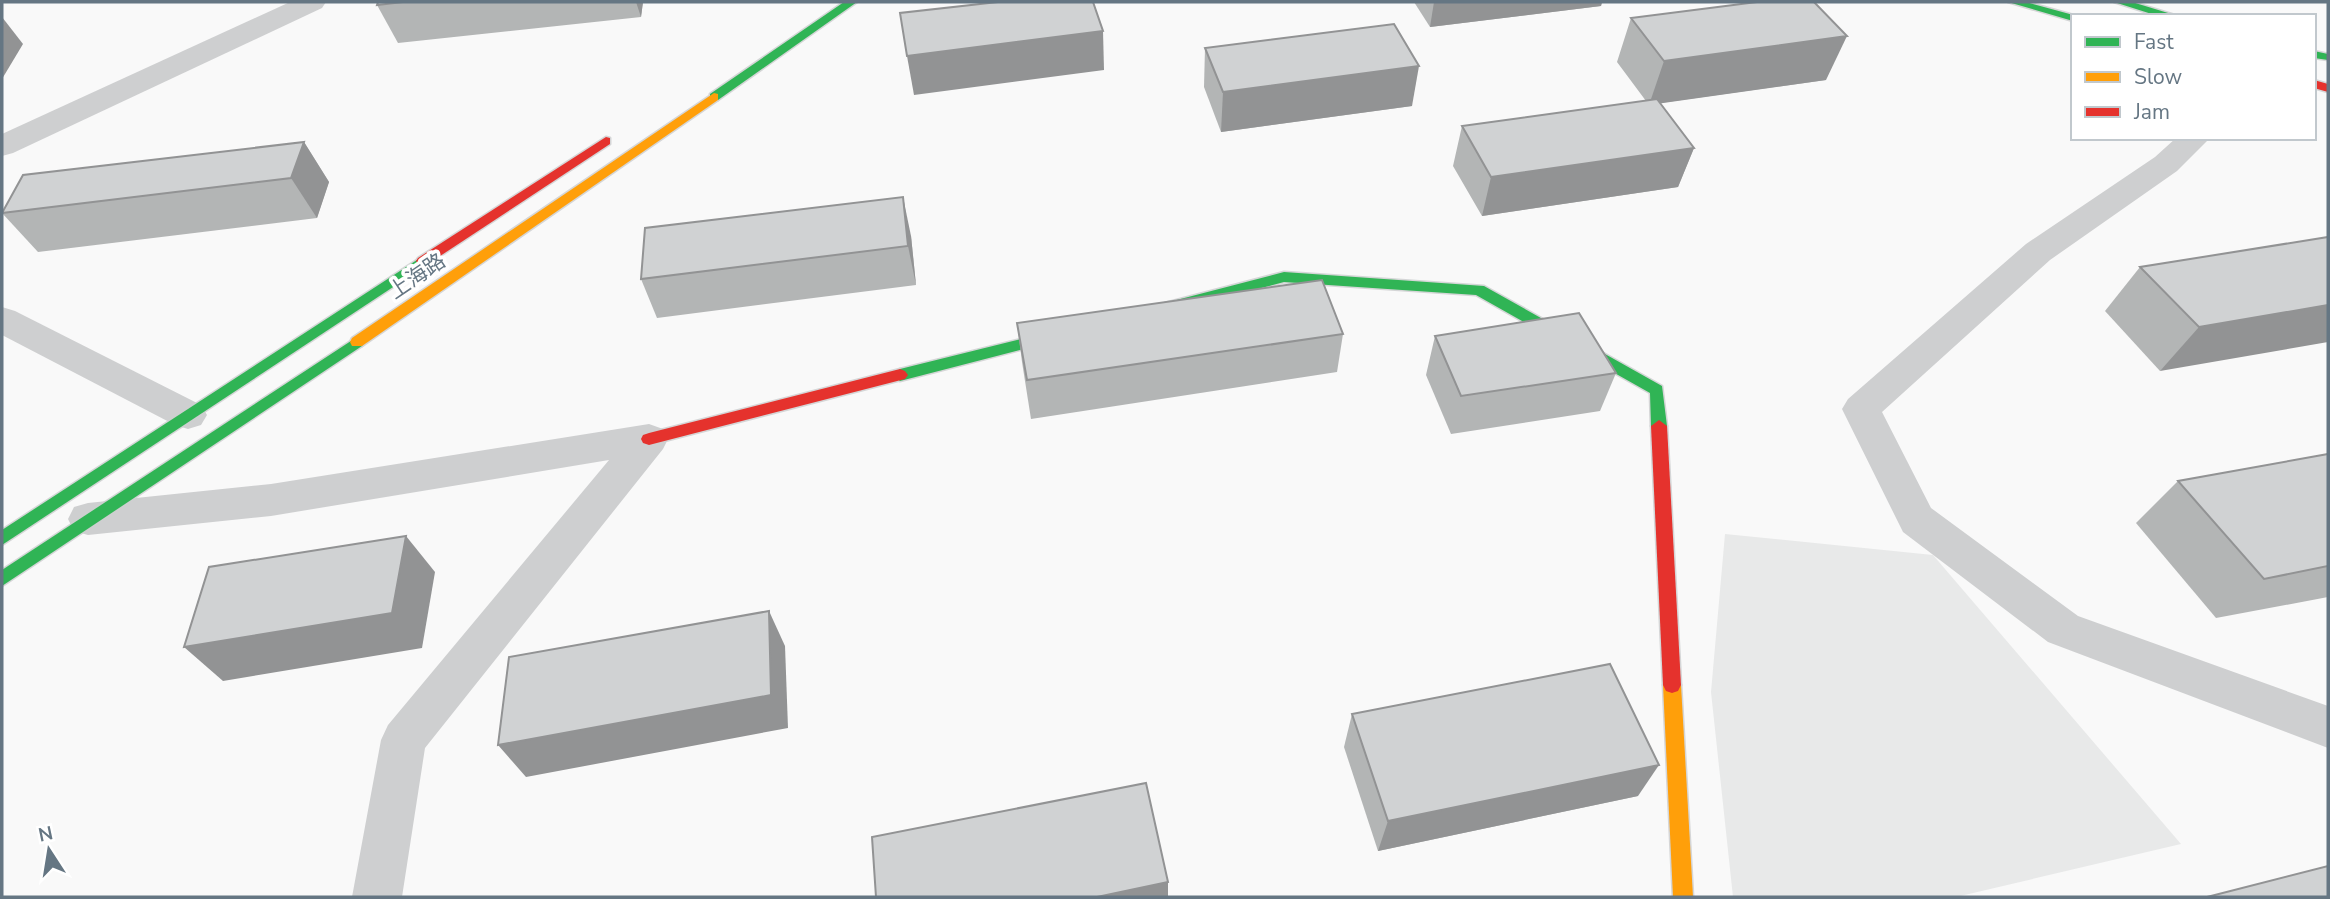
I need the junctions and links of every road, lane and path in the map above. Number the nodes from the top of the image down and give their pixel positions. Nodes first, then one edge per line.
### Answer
1 (312, 2) edge
2 (851, 2) edge
3 (2014, 2) edge
4 (2120, 2) edge
5 (2165, 14) edge
6 (2071, 17) edge
7 (618, 133) dead end
8 (2193, 140) edge
9 (2, 146) edge
10 (1149, 312) edge
11 (2, 320) edge
12 (1082, 329) edge
13 (188, 415) junction
14 (649, 439) junction
15 (88, 519) junction
16 (2, 538) edge
17 (2, 579) edge
18 (2328, 727) edge
19 (377, 897) edge
20 (1683, 897) edge

1 - 9 street
2 - 15 street, 上海路
3 - 6 street
4 - 5 street
7 - 13 street, 上海路
8 - 18 street
10 - 20 street
11 - 13 street
12 - 14 street
13 - 16 street, 上海路
14 - 15 street
14 - 19 street
15 - 17 street, 上海路

